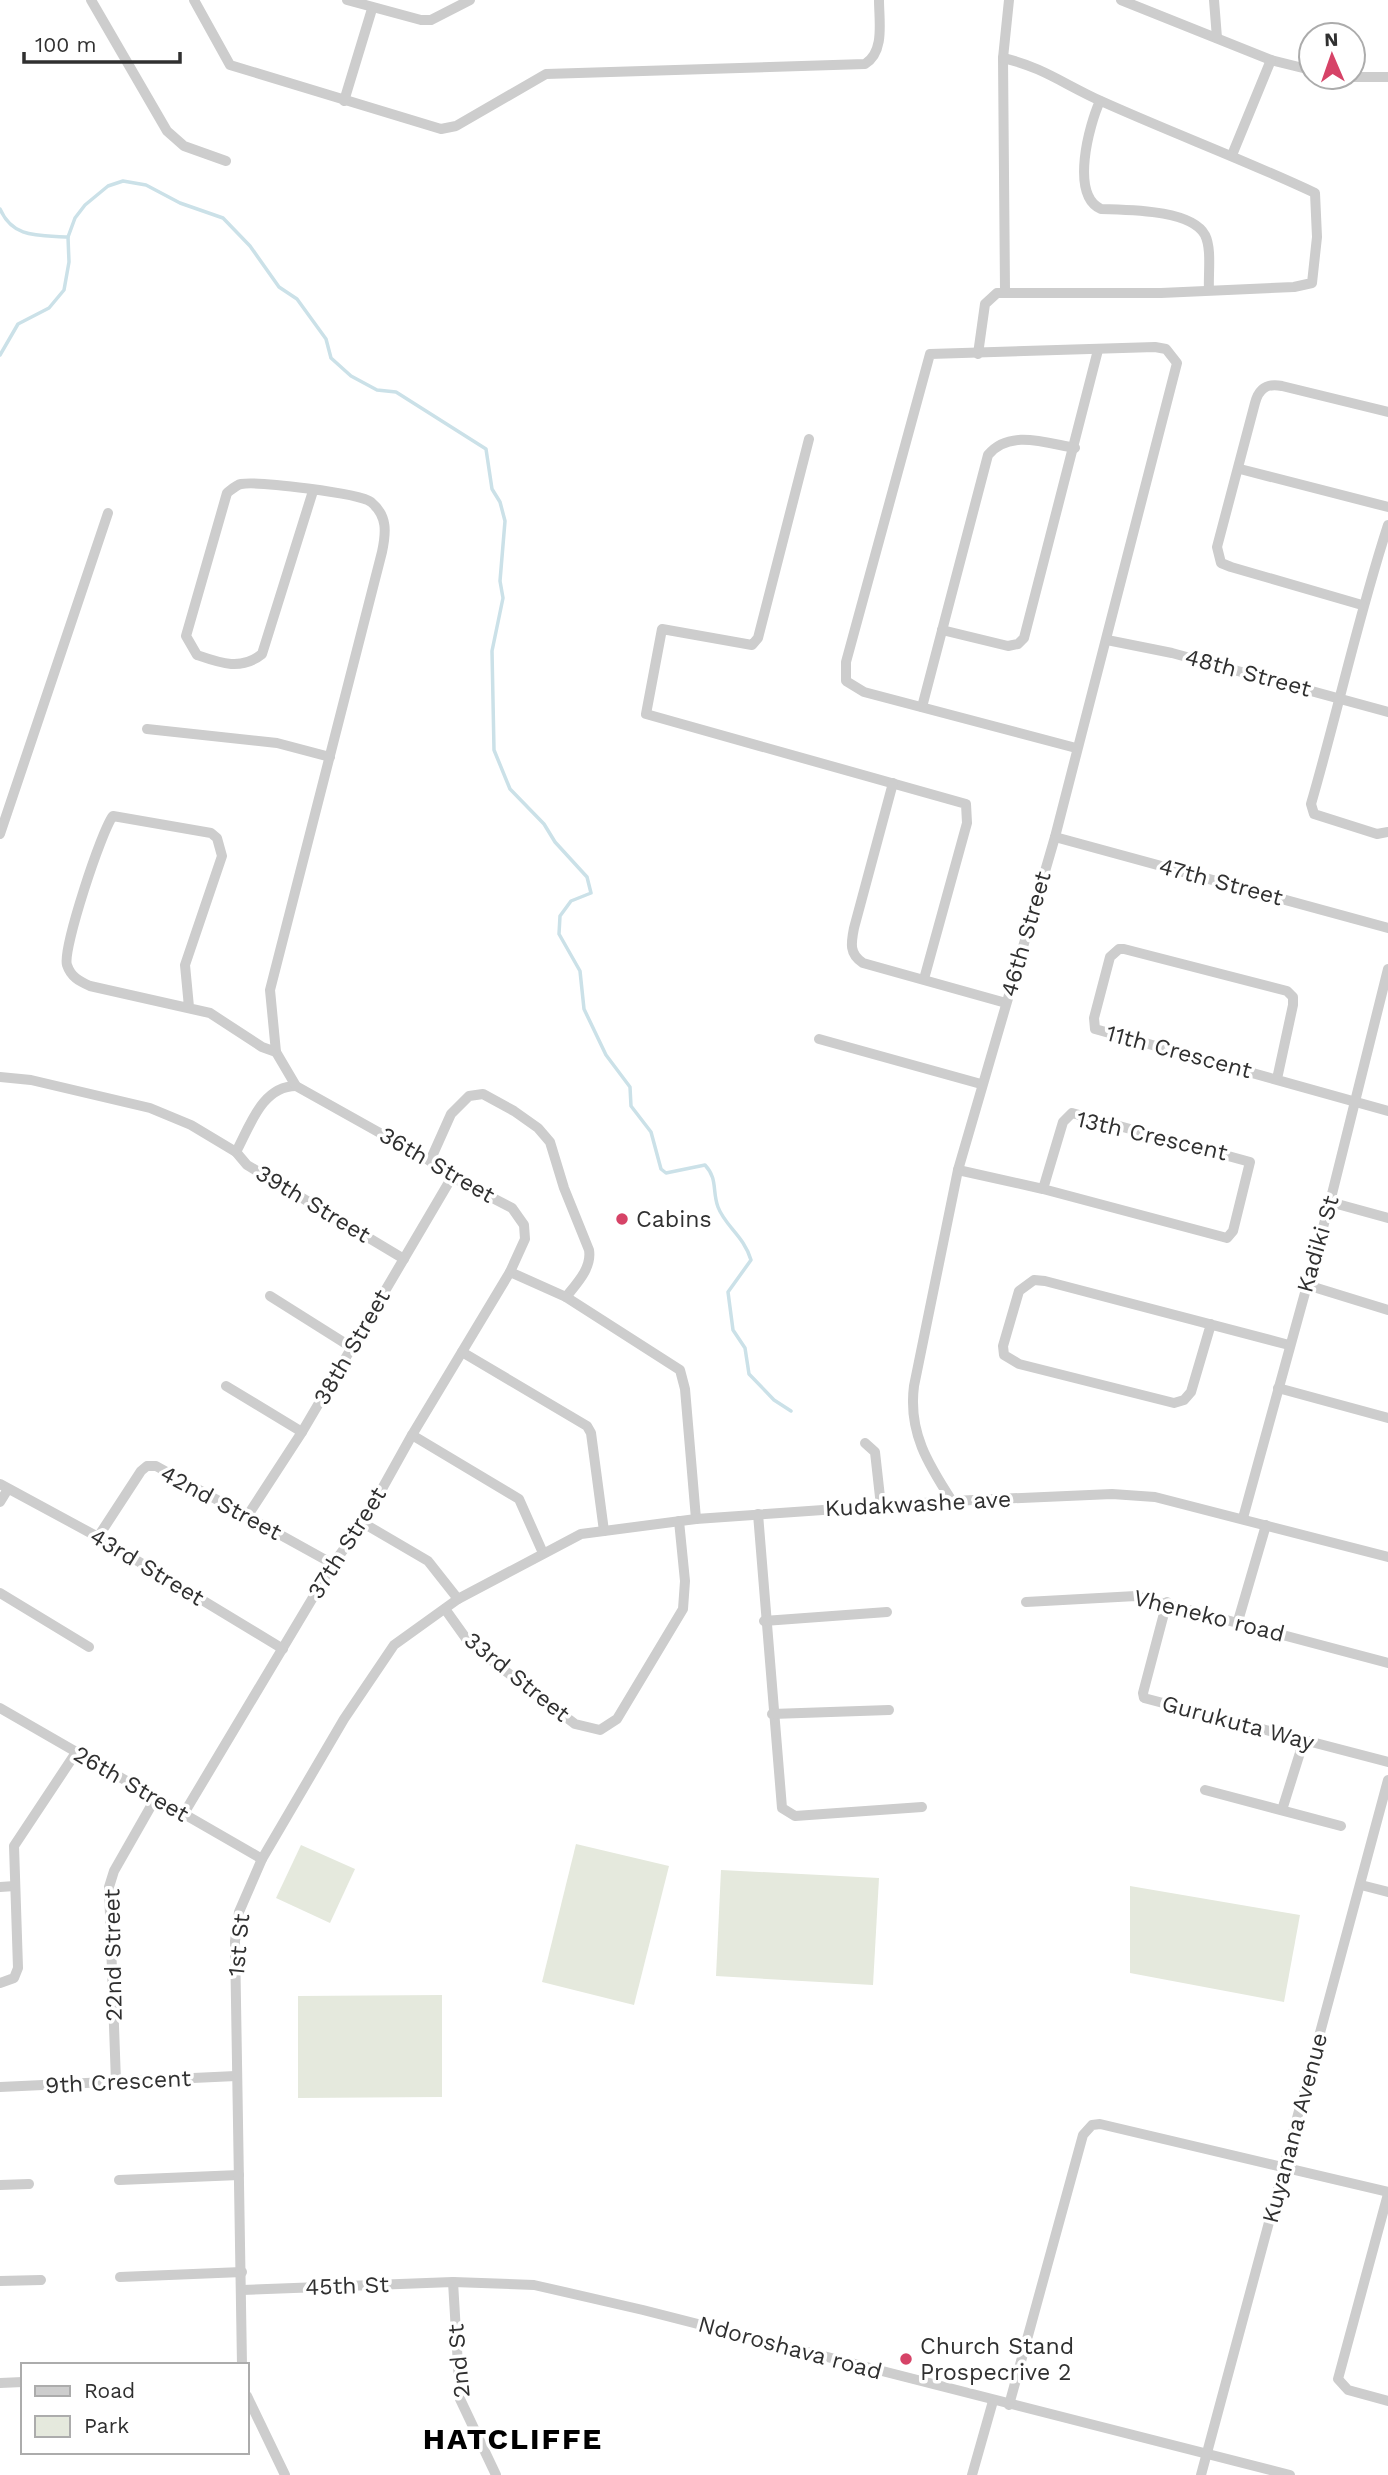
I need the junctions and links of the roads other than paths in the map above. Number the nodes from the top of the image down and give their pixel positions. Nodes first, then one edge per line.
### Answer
1 (92, 0) edge
2 (194, 0) edge
3 (347, 0) edge
4 (470, 0) edge
5 (879, 0) edge
6 (1009, 0) edge
7 (1121, 0) edge
8 (1214, 0) edge
9 (372, 9) junction
10 (1217, 38) junction
11 (1003, 58) junction
12 (1271, 60) junction
13 (1297, 66) edge
14 (1367, 77) edge
15 (1388, 77) edge
16 (344, 101) junction
17 (1100, 101) junction
18 (1232, 155) junction
19 (226, 161) dead end
20 (1209, 290) junction
21 (1004, 291) junction
22 (1098, 350) junction
23 (978, 355) junction
24 (1388, 412) edge
25 (810, 439) dead end
26 (1075, 448) junction
27 (1240, 469) junction
28 (313, 491) junction
29 (1388, 508) edge
30 (108, 513) dead end
31 (1388, 524) edge
32 (1362, 605) junction
33 (942, 630) junction
34 (1107, 640) junction
35 (1342, 697) junction
36 (922, 707) junction
37 (1388, 712) edge
38 (147, 729) dead end
39 (1076, 748) junction
40 (330, 757) junction
41 (893, 783) junction
42 (1388, 832) edge
43 (0, 834) edge
44 (1055, 837) junction
45 (1388, 928) edge
46 (1388, 969) edge
47 (924, 979) junction
48 (1006, 1003) junction
49 (189, 1007) junction
50 (1382, 1018) edge
51 (819, 1040) dead end
52 (276, 1052) junction
53 (0, 1077) edge
54 (1277, 1079) junction
55 (981, 1084) junction
56 (296, 1086) junction
57 (1355, 1102) junction
58 (1388, 1111) edge
59 (236, 1152) junction
60 (430, 1161) junction
61 (958, 1171) junction
62 (452, 1177) junction
63 (1043, 1189) junction
64 (1330, 1202) junction
65 (1388, 1218) edge
66 (404, 1259) junction
67 (510, 1272) junction
68 (1307, 1285) junction
69 (270, 1296) dead end
70 (566, 1297) junction
71 (1388, 1310) edge
72 (1211, 1324) junction
73 (1289, 1345) junction
74 (351, 1347) junction
75 (462, 1352) junction
76 (226, 1386) dead end
77 (1278, 1388) junction
78 (1388, 1418) edge
79 (302, 1432) junction
80 (412, 1435) junction
81 (864, 1443) dead end
82 (4, 1487) edge
83 (952, 1501) junction
84 (0, 1502) edge
85 (881, 1506) junction
86 (758, 1514) junction
87 (248, 1515) junction
88 (1243, 1518) junction
89 (696, 1519) junction
90 (679, 1521) junction
91 (363, 1523) junction
92 (1266, 1525) junction
93 (604, 1531) junction
94 (98, 1537) junction
95 (543, 1553) junction
96 (1388, 1557) edge
97 (332, 1564) junction
98 (0, 1593) edge
99 (458, 1599) junction
100 (1026, 1602) dead end
101 (1167, 1602) junction
102 (445, 1609) junction
103 (887, 1612) dead end
104 (764, 1621) junction
105 (1238, 1621) junction
106 (89, 1647) dead end
107 (283, 1649) junction
108 (1388, 1663) edge
109 (0, 1708) edge
110 (889, 1710) dead end
111 (772, 1714) junction
112 (1304, 1740) junction
113 (77, 1751) junction
114 (1388, 1762) edge
115 (1388, 1780) edge
116 (1205, 1790) dead end
117 (156, 1799) junction
118 (922, 1807) dead end
119 (1282, 1810) junction
120 (183, 1815) junction
121 (1341, 1826) dead end
122 (262, 1859) junction
123 (1361, 1885) junction
124 (15, 1886) junction
125 (0, 1887) edge
126 (1388, 1892) edge
127 (0, 1983) edge
128 (236, 2076) junction
129 (116, 2082) junction
130 (0, 2087) edge
131 (1284, 2167) junction
132 (239, 2175) junction
133 (119, 2180) dead end
134 (29, 2184) dead end
135 (0, 2185) edge
136 (1388, 2193) edge
137 (242, 2272) junction
138 (120, 2277) dead end
139 (41, 2280) dead end
140 (0, 2281) edge
141 (453, 2282) junction
142 (242, 2290) junction
143 (242, 2363) edge
144 (21, 2382) edge
145 (0, 2383) edge
146 (248, 2398) edge
147 (993, 2401) junction
148 (1388, 2401) edge
149 (1009, 2405) junction
150 (1206, 2454) junction
151 (285, 2475) edge
152 (496, 2475) edge
153 (972, 2475) edge
154 (1201, 2475) edge
155 (1290, 2475) edge

1 - 19 street
2 - 16 street
3 - 9 street
4 - 9 street
5 - 16 street
6 - 11 street
7 - 10 street
8 - 10 street
9 - 16 street
10 - 12 street
11 - 17 street
11 - 21 street
12 - 13 street
12 - 18 street
14 - 15 street
17 - 18 street
17 - 20 street
18 - 20 street
20 - 21 street
21 - 23 street
22 - 23 street
22 - 26 street
22 - 34 street, 46th Street
23 - 36 street
24 - 27 street
25 - 41 street
26 - 33 street
26 - 33 street
27 - 29 street
27 - 32 street
28 - 28 street
28 - 40 street
30 - 43 street
31 - 32 street
32 - 35 street
33 - 36 street
34 - 35 street, 48th Street
34 - 39 street, 46th Street
35 - 37 street, 48th Street
35 - 42 street
36 - 39 street
38 - 40 street
39 - 44 street, 46th Street
40 - 52 street
41 - 47 street
41 - 47 street
44 - 45 street, 47th Street
44 - 48 street, 46th Street
46 - 50 street, Kadiki St
47 - 48 street
48 - 55 street, 46th Street
49 - 49 street
49 - 52 street
50 - 57 street, Kadiki St
51 - 55 street
52 - 56 street
53 - 59 street
54 - 54 street, 11th Crescent
54 - 57 street, 11th Crescent
55 - 61 street, 46th Street
56 - 59 street, 39th Street
56 - 60 street, 36th Street
57 - 58 street, 11th Crescent
57 - 64 street, Kadiki St
59 - 66 street, 39th Street
60 - 62 street, 36th Street
60 - 70 street
61 - 63 street, 13th Crescent
61 - 83 street, 46th Street
62 - 66 street, 38th Street
62 - 67 street, 36th Street
63 - 63 street, 13th Crescent
64 - 65 street
64 - 68 street, Kadiki St
66 - 74 street, 38th Street
67 - 70 street
67 - 75 street, 37th Street
68 - 71 street
68 - 73 street, Kadiki St
69 - 74 street
70 - 89 street
72 - 72 street
72 - 73 street
73 - 77 street, Kadiki St
74 - 79 street, 38th Street
75 - 80 street, 37th Street
75 - 93 street
76 - 79 street
77 - 78 street
77 - 88 street, Kadiki St
79 - 87 street, 38th Street
80 - 91 street, 37th Street
80 - 95 street
81 - 85 street
82 - 84 street
82 - 94 street, 43rd Street
83 - 85 street, Kudakwashe ave
83 - 88 street, Kudakwashe ave
85 - 86 street, Kudakwashe ave
86 - 89 street, Kudakwashe ave
86 - 104 street
87 - 94 street, 42nd Street
87 - 97 street, 42nd Street
88 - 92 street, Kudakwashe ave
89 - 90 street, Kudakwashe ave
90 - 93 street, Kudakwashe ave
90 - 102 street, 33rd Street
91 - 97 street, 37th Street
91 - 99 street, 33rd Street
92 - 96 street, Kudakwashe ave
92 - 105 street
93 - 95 street, Kudakwashe ave
94 - 107 street, 43rd Street
95 - 99 street, Kudakwashe ave
97 - 107 street, 37th Street
98 - 106 street
99 - 102 street, 1st St
100 - 101 street, Vheneko road
101 - 105 street, Vheneko road
101 - 112 street, Gurukuta Way
102 - 122 street, 1st St
103 - 104 street
104 - 111 street
105 - 108 street, Vheneko road
107 - 120 street, 37th Street
109 - 113 street, 26th Street
110 - 111 street
111 - 118 street
112 - 114 street, Gurukuta Way
112 - 119 street
113 - 117 street, 26th Street
113 - 124 street
115 - 123 street, Kuyanana Avenue
116 - 119 street
117 - 120 street, 26th Street
117 - 129 street, 22nd Street
119 - 121 street
120 - 122 street, 26th Street
122 - 128 street, 1st St
123 - 126 street
123 - 131 street, Kuyanana Avenue
124 - 125 street
124 - 127 street
128 - 129 street, 9th Crescent
128 - 132 street, 1st St
129 - 130 street, 9th Crescent
131 - 136 street
131 - 149 street
131 - 150 street, Kuyanana Avenue
132 - 133 street
132 - 137 street, 1st St
134 - 135 street
136 - 148 street
137 - 138 street
137 - 142 street, 1st St
139 - 140 street
141 - 142 street, 45th St
141 - 147 street, Ndoroshava road
141 - 152 street, 2nd St
142 - 143 street, 1st St
144 - 145 street
146 - 151 street
147 - 149 street, Ndoroshava road
147 - 153 street
149 - 150 street, Ndoroshava road
150 - 154 street, Kuyanana Avenue
150 - 155 street, Ndoroshava road

